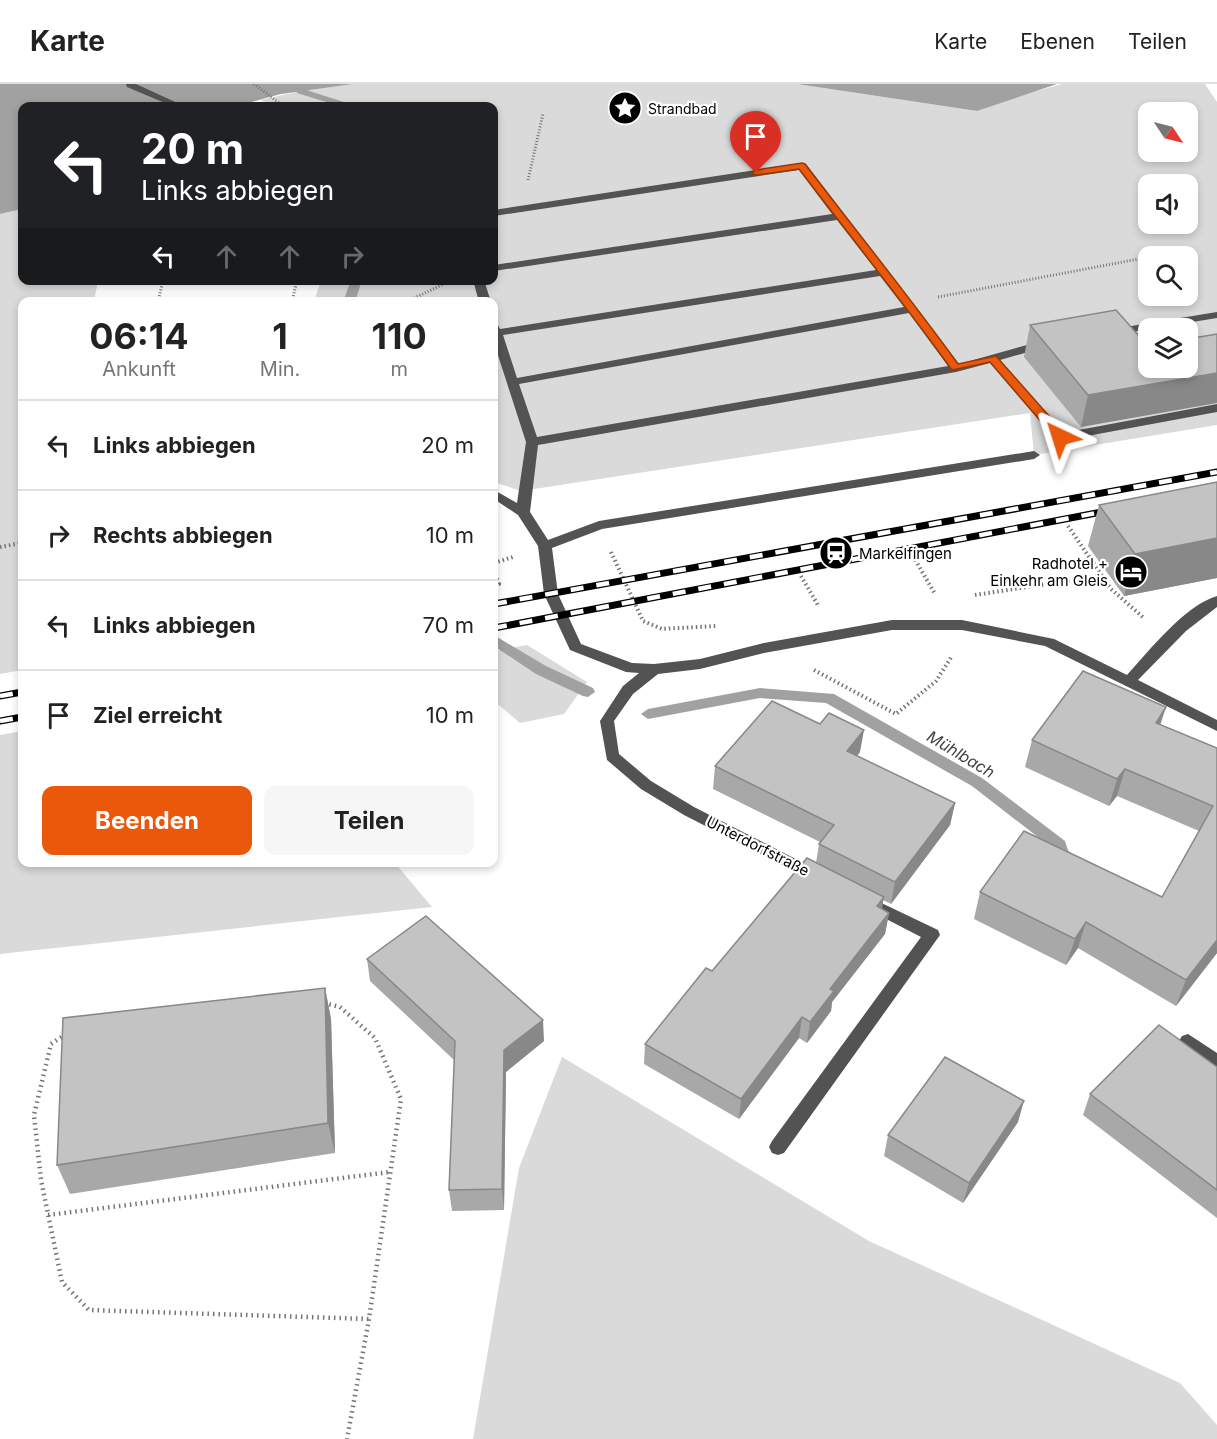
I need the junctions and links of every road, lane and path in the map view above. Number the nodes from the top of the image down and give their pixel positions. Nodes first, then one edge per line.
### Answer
1 (254, 84) edge
2 (130, 85) edge
3 (170, 102) edge
4 (278, 102) edge
5 (543, 114) dead end
6 (528, 208) junction
7 (498, 212) edge
8 (839, 216) junction
9 (1138, 258) edge
10 (498, 267) edge
11 (882, 272) junction
12 (441, 285) edge
13 (416, 297) edge
14 (910, 306) junction
15 (1217, 315) edge
16 (498, 330) edge
17 (1104, 333) edge
18 (498, 339) edge
19 (1059, 340) edge
20 (992, 358) junction
21 (956, 368) junction
22 (512, 382) junction
23 (1217, 408) edge
24 (532, 442) junction
25 (1034, 455) dead end
26 (498, 496) edge
27 (523, 512) junction
28 (599, 525) junction
29 (1068, 526) dead end
30 (18, 544) edge
31 (545, 546) junction
32 (0, 548) edge
33 (913, 556) dead end
34 (801, 576) dead end
35 (1099, 576) junction
36 (974, 595) dead end
37 (940, 601) dead end
38 (1217, 601) edge
39 (823, 613) dead end
40 (726, 625) dead end
41 (962, 625) junction
42 (1172, 635) junction
43 (764, 648) junction
44 (654, 669) junction
45 (1129, 681) junction
46 (1217, 726) edge
47 (826, 881) edge
48 (858, 897) edge
49 (318, 1002) edge
50 (76, 1028) edge
51 (1188, 1041) dead end
52 (1217, 1063) edge
53 (778, 1147) dead end
54 (390, 1172) junction
55 (48, 1215) junction
56 (369, 1319) junction
57 (347, 1439) edge

1 - 4 path
2 - 3 street
5 - 6 path
6 - 7 street
6 - 8 street
8 - 10 street
8 - 11 street
9 - 14 path
11 - 14 street
11 - 16 street
12 - 13 path
14 - 21 street
14 - 22 street
15 - 17 street
18 - 22 street
19 - 20 street
20 - 21 street
20 - 23 street
21 - 24 street
22 - 24 street
24 - 27 street
25 - 28 street
26 - 27 street
27 - 31 street
28 - 31 street
28 - 40 path
29 - 35 path
30 - 32 path
31 - 44 street
33 - 37 path
34 - 39 path
35 - 36 path
35 - 42 path
38 - 42 street
41 - 43 street
41 - 43 path
41 - 45 street
42 - 45 street
43 - 44 street
44 - 47 street, Unterdorfstraße
45 - 46 street
48 - 53 street
49 - 54 path
50 - 55 path
51 - 52 street
54 - 55 path
54 - 56 path
55 - 56 path
56 - 57 path

